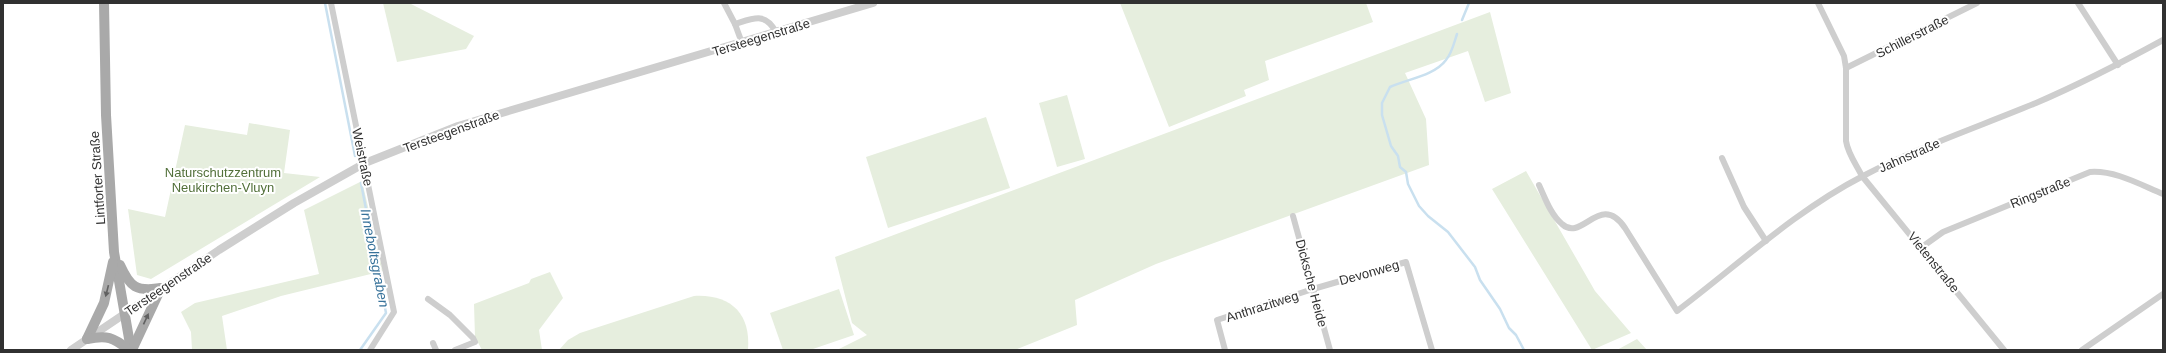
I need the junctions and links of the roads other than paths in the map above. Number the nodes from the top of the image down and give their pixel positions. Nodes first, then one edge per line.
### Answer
1 (104, 3) edge
2 (331, 3) edge
3 (724, 3) edge
4 (873, 3) edge
5 (1818, 3) edge
6 (1977, 3) edge
7 (2078, 3) edge
8 (735, 24) junction
9 (776, 32) junction
10 (2163, 40) edge
11 (742, 43) junction
12 (2118, 65) junction
13 (1846, 68) junction
14 (1722, 158) dead end
15 (365, 163) junction
16 (1862, 176) junction
17 (1539, 185) dead end
18 (2163, 194) edge
19 (1293, 216) dead end
20 (1766, 241) junction
21 (1922, 247) junction
22 (114, 252) junction
23 (161, 288) junction
24 (1313, 289) junction
25 (2163, 294) edge
26 (428, 299) dead end
27 (123, 313) junction
28 (87, 339) junction
29 (433, 343) dead end
30 (71, 350) edge
31 (130, 350) edge
32 (370, 350) edge
33 (436, 350) edge
34 (455, 350) edge
35 (1225, 350) edge
36 (1330, 350) edge
37 (1432, 350) edge
38 (2004, 350) edge
39 (2082, 350) edge

1 - 22 main road, Lintforter Straße
2 - 15 street, Weistraße
3 - 8 street
4 - 9 street, Tersteegenstraße
5 - 13 street
6 - 13 street, Schillerstraße
7 - 12 street
8 - 9 street
8 - 11 street
9 - 11 street, Tersteegenstraße
10 - 12 street, Jahnstraße
11 - 15 street, Tersteegenstraße
12 - 16 street, Jahnstraße
13 - 16 street
14 - 20 street
15 - 23 street, Tersteegenstraße
15 - 32 street, Weistraße
16 - 20 street, Jahnstraße
16 - 21 street, Vietenstraße
17 - 20 street, Jahnstraße
18 - 21 street, Ringstraße
19 - 24 street, Dicksche Heide
21 - 38 street, Vietenstraße
22 - 23 main road
22 - 27 main road, Lintforter Straße
22 -> 28 main road
23 - 27 street, Tersteegenstraße
31 -> 23 main road
24 - 35 street, Anthrazitweg
24 - 36 street, Dicksche Heide
24 - 37 street, Devonweg
25 - 39 street
26 - 34 street
27 - 28 street, Tersteegenstraße
27 - 31 main road, Lintforter Straße
28 - 30 street, Tersteegenstraße
28 - 31 main road
29 - 33 street

